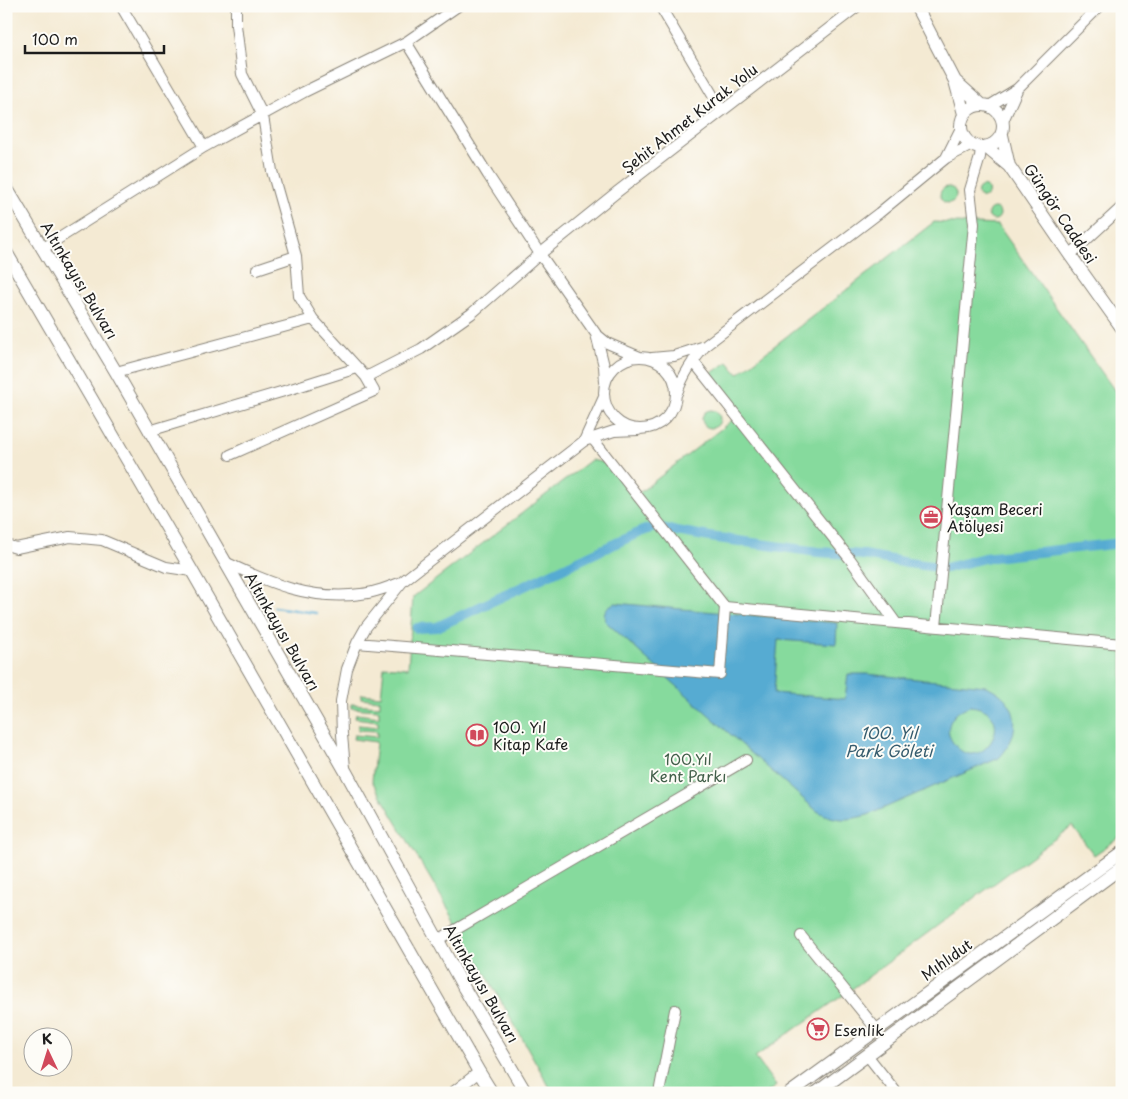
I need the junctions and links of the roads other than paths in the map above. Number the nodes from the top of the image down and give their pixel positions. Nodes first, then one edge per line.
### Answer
1 (121, 6) edge
2 (236, 6) edge
3 (458, 6) edge
4 (660, 6) edge
5 (858, 6) edge
6 (916, 6) edge
7 (1100, 6) edge
8 (406, 42) junction
9 (956, 80) junction
10 (1017, 89) junction
11 (986, 105) junction
12 (722, 111) junction
13 (964, 114) junction
14 (263, 116) junction
15 (1003, 121) junction
16 (961, 128) junction
17 (1002, 135) junction
18 (979, 146) junction
19 (204, 147) junction
20 (946, 158) junction
21 (1009, 166) junction
22 (6, 187) edge
23 (1122, 207) edge
24 (42, 249) junction
25 (6, 252) edge
26 (540, 254) junction
27 (1070, 255) junction
28 (296, 256) junction
29 (257, 269) dead end
30 (312, 319) junction
31 (1122, 328) edge
32 (596, 334) junction
33 (706, 345) junction
34 (640, 357) junction
35 (651, 358) junction
36 (693, 361) junction
37 (357, 368) junction
38 (116, 372) junction
39 (366, 377) junction
40 (605, 384) junction
41 (677, 393) junction
42 (604, 397) junction
43 (638, 430) junction
44 (149, 431) junction
45 (588, 439) junction
46 (230, 455) dead end
47 (6, 546) edge
48 (225, 562) junction
49 (192, 571) junction
50 (403, 581) junction
51 (725, 607) junction
52 (896, 623) junction
53 (936, 627) junction
54 (357, 643) junction
55 (1122, 644) edge
56 (746, 760) dead end
57 (346, 772) junction
58 (1122, 852) edge
59 (1122, 867) edge
60 (801, 936) dead end
61 (438, 940) junction
62 (675, 1010) dead end
63 (877, 1030) junction
64 (867, 1055) junction
65 (479, 1072) junction
66 (452, 1093) edge
67 (492, 1093) edge
68 (526, 1093) edge
69 (659, 1093) edge
70 (790, 1093) edge
71 (816, 1093) edge
72 (897, 1093) edge

1 - 19 street
2 - 14 street
3 - 8 street
4 - 12 street
5 - 12 street, Şehit Ahmet Kurak Yolu
6 - 9 main road
7 - 10 street
8 - 14 street
8 - 26 street
9 - 11 main road
9 - 13 main road
10 - 11 street
10 - 15 street
11 - 13 main road
11 - 15 main road
12 - 26 street, Şehit Ahmet Kurak Yolu
13 - 16 main road
14 - 19 street
14 - 28 street
15 - 17 main road
16 - 18 main road
16 - 20 street
17 - 18 main road
17 - 21 main road, Güngör Caddesi
18 - 20 street
18 - 21 main road, Güngör Caddesi
18 - 53 street
19 - 24 street
20 - 33 street
21 - 27 main road, Güngör Caddesi
22 - 24 main road, Altınkayısı Bulvarı
23 - 27 street
24 - 38 main road, Altınkayısı Bulvarı
25 - 49 main road
26 - 32 street
26 - 39 street, Şehit Ahmet Kurak Yolu
27 - 31 main road, Güngör Caddesi
28 - 29 street
28 - 30 street
30 - 37 street
30 - 38 street
32 - 34 street
32 - 40 street
33 - 35 street
33 - 36 street
34 - 35 street
34 - 40 street
35 - 41 street
36 - 41 street
36 - 52 street
37 - 39 street
37 - 44 street
38 - 44 main road, Altınkayısı Bulvarı
39 - 46 street
40 - 42 street
41 - 43 street
42 - 43 street
42 - 45 street
43 - 45 street
44 - 48 main road, Altınkayısı Bulvarı
45 - 50 street
45 - 51 street
47 - 49 street
48 - 50 street
48 - 57 main road, Altınkayısı Bulvarı
49 - 65 main road
50 - 54 street
51 - 52 street
51 - 54 street
52 - 53 street
53 - 55 street
54 - 57 street
56 - 61 street
57 - 61 main road, Altınkayısı Bulvarı
58 - 63 main road, Mıhlıdut
59 - 64 main road, Mıhlıdut
60 - 63 street
61 - 68 main road, Altınkayısı Bulvarı
62 - 69 street
63 - 70 main road, Mıhlıdut
64 - 71 main road, Mıhlıdut
64 - 72 street
65 - 66 street
65 - 67 main road

